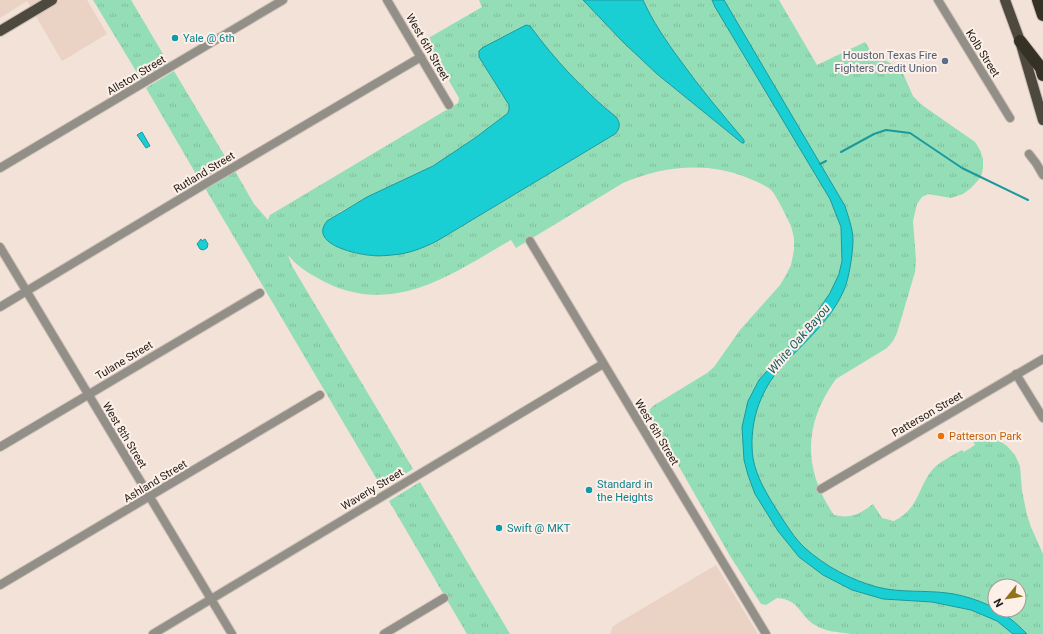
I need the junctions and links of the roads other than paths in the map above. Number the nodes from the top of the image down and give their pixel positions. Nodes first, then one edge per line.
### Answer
1 (52, 0) edge
2 (283, 0) edge
3 (938, 0) edge
4 (1005, 0) edge
5 (1038, 0) edge
6 (389, 1) edge
7 (1043, 15) edge
8 (0, 31) edge
9 (1020, 41) junction
10 (421, 57) junction
11 (1043, 75) edge
12 (449, 105) dead end
13 (1010, 118) dead end
14 (1043, 120) edge
15 (1029, 154) dead end
16 (0, 168) edge
17 (1043, 175) edge
18 (530, 241) dead end
19 (0, 247) edge
20 (26, 291) junction
21 (260, 293) dead end
22 (0, 307) edge
23 (1043, 358) edge
24 (603, 364) junction
25 (1016, 374) junction
26 (88, 394) junction
27 (320, 395) dead end
28 (1043, 418) edge
29 (0, 448) edge
30 (821, 489) dead end
31 (150, 497) junction
32 (0, 585) edge
33 (444, 598) dead end
34 (212, 600) junction
35 (153, 634) edge
36 (232, 634) edge
37 (384, 634) edge
38 (766, 634) edge

1 - 8 main road
2 - 16 street, Allston Street
3 - 13 street, Kolb Street
4 - 9 main road
5 - 7 highway
6 - 10 street, West 6th Street
9 - 11 highway
9 - 14 main road
10 - 12 street, West 6th Street
10 - 20 street, Rutland Street
15 - 17 street
18 - 24 street, West 6th Street
19 - 20 street, West 8th Street
20 - 22 street, Rutland Street
20 - 26 street, West 8th Street
21 - 26 street, Tulane Street
23 - 25 street, Patterson Street
24 - 34 street, Waverly Street
24 - 38 street, West 6th Street
25 - 28 street
25 - 30 street, Patterson Street
26 - 29 street, Tulane Street
26 - 31 street, West 8th Street
27 - 31 street, Ashland Street
31 - 32 street, Ashland Street
31 - 34 street, West 8th Street
33 - 37 street
34 - 35 street, Waverly Street
34 - 36 street, West 8th Street

